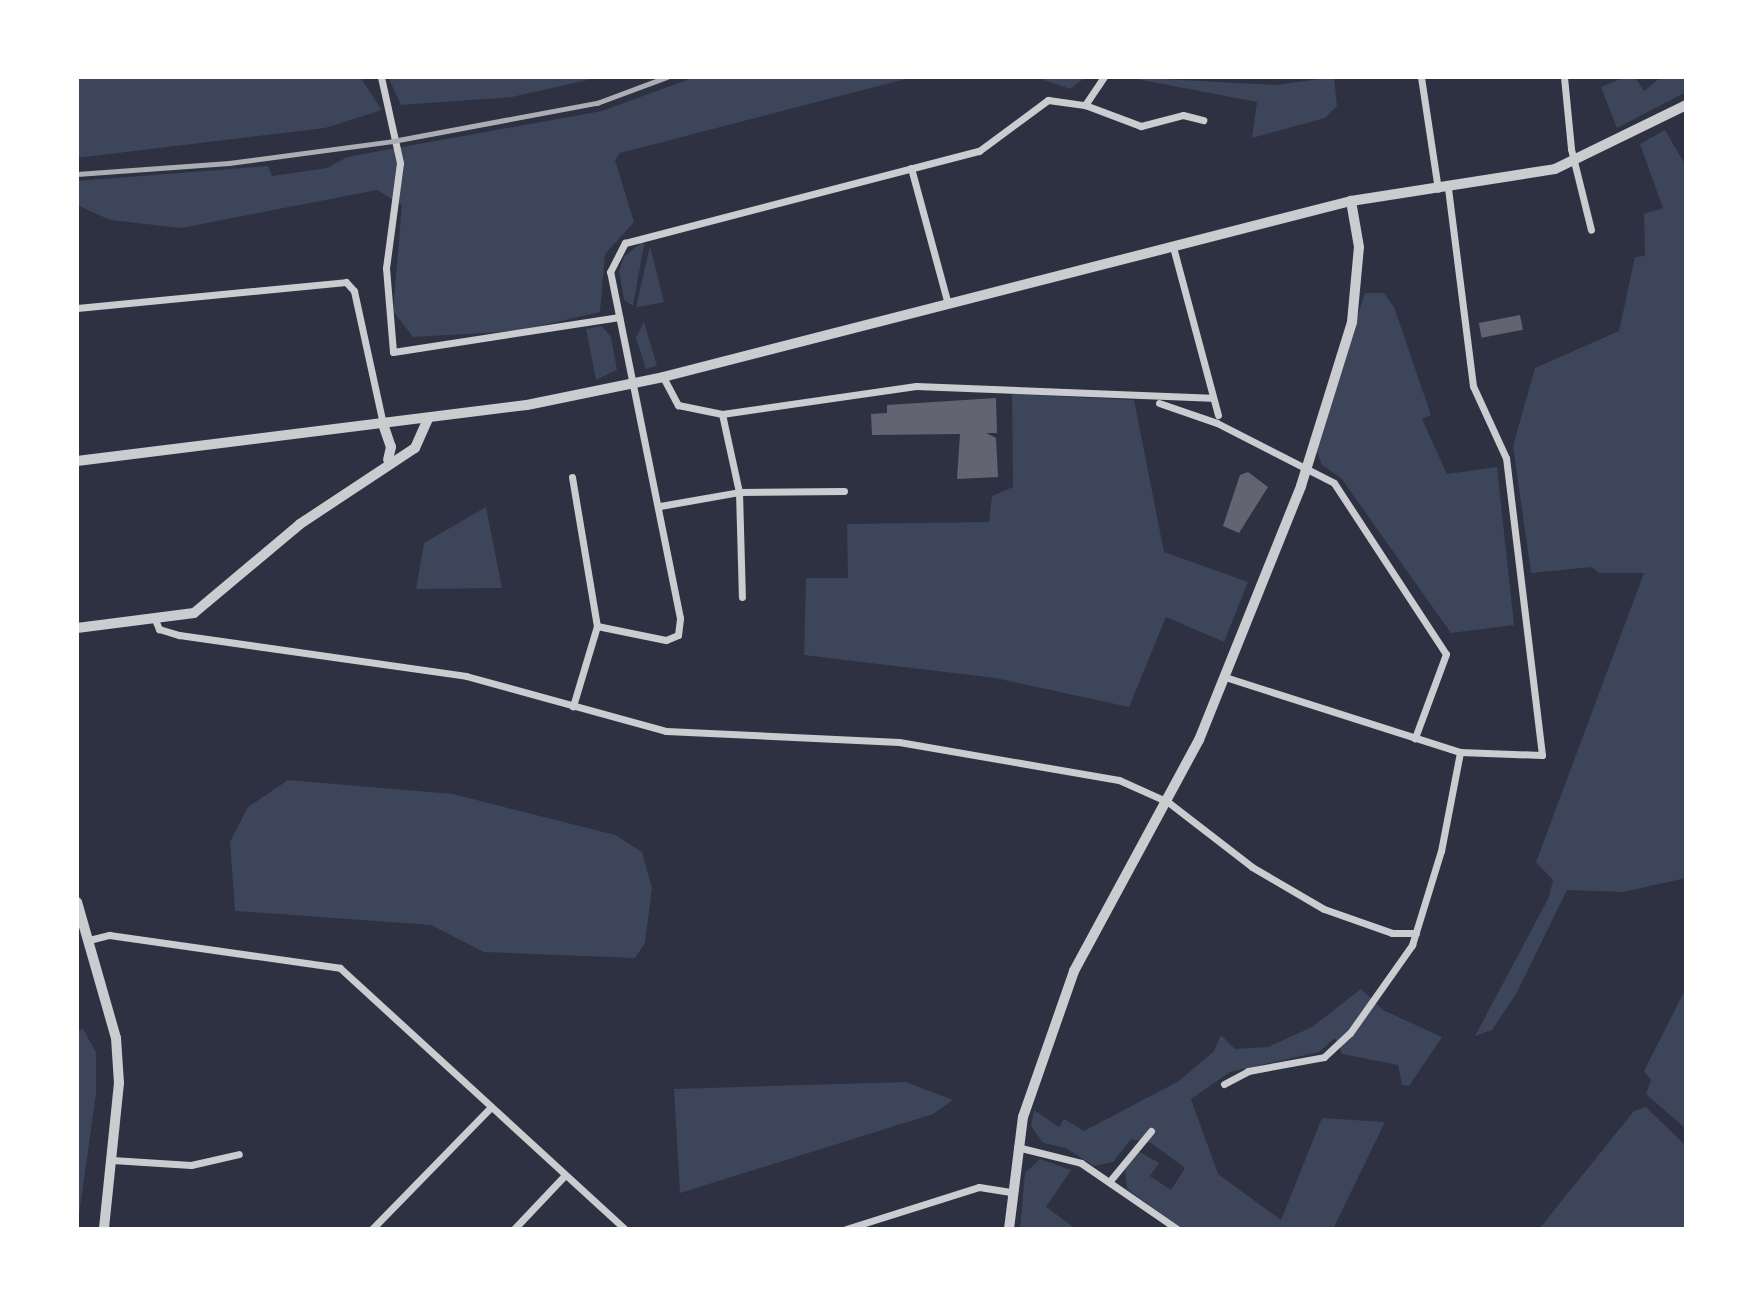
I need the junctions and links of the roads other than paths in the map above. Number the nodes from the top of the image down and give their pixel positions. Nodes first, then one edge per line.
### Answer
1 (381, 77) edge
2 (1104, 77) edge
3 (1421, 77) edge
4 (1564, 77) edge
5 (1085, 105) junction
6 (1686, 105) edge
7 (1203, 120) dead end
8 (1574, 163) junction
9 (911, 168) junction
10 (1443, 189) junction
11 (1351, 201) junction
12 (1591, 230) dead end
13 (1173, 247) junction
14 (948, 304) junction
15 (77, 309) edge
16 (620, 317) junction
17 (663, 377) junction
18 (633, 383) junction
19 (1211, 398) junction
20 (1159, 403) dead end
21 (722, 414) junction
22 (1218, 415) dead end
23 (428, 419) junction
24 (383, 424) junction
25 (388, 460) junction
26 (77, 461) edge
27 (1306, 467) junction
28 (572, 477) dead end
29 (844, 491) dead end
30 (739, 492) junction
31 (660, 506) junction
32 (743, 597) dead end
33 (156, 622) junction
34 (597, 626) junction
35 (77, 628) edge
36 (1225, 677) junction
37 (573, 706) junction
38 (1415, 738) junction
39 (1460, 752) junction
40 (1168, 802) junction
41 (77, 902) edge
42 (81, 928) edge
43 (1416, 933) junction
44 (89, 940) junction
45 (1224, 1084) dead end
46 (490, 1108) junction
47 (1152, 1130) dead end
48 (1017, 1147) junction
49 (239, 1154) dead end
50 (112, 1160) junction
51 (565, 1175) junction
52 (1109, 1182) junction
53 (1011, 1192) junction
54 (104, 1229) edge
55 (372, 1229) edge
56 (514, 1229) edge
57 (625, 1229) edge
58 (846, 1229) edge
59 (1009, 1229) edge
60 (1177, 1229) edge

1 - 16 street
2 - 5 street
3 - 10 street
4 - 8 street
5 - 7 street
5 - 9 street
6 - 8 street
8 - 10 street
8 - 12 street
9 - 14 street
9 - 16 street
10 - 11 street
10 - 39 street
11 - 13 street
11 - 27 street
13 - 14 street
13 - 19 street
14 - 17 street
15 - 24 street
16 - 18 street
17 - 18 street
17 - 21 street
18 - 23 street
18 - 31 street
19 - 21 street
19 - 22 street
20 - 27 street
21 - 30 street
23 - 24 street
23 - 25 street
24 - 25 street
24 - 26 street
25 - 33 street
27 - 36 street
27 - 38 street
28 - 34 street
29 - 30 street
30 - 31 street
30 - 32 street
31 - 34 street
33 - 35 street
33 - 37 street
34 - 37 street
36 - 38 street
36 - 40 street
37 - 40 street
38 - 39 street
39 - 43 street
40 - 43 street
40 - 48 street
41 - 42 street
42 - 44 street
43 - 45 street
44 - 46 street
44 - 50 street
46 - 51 street
46 - 55 street
47 - 52 street
48 - 52 street
48 - 53 street
49 - 50 street
50 - 54 street
51 - 56 street
51 - 57 street
52 - 60 street
53 - 58 street
53 - 59 street

